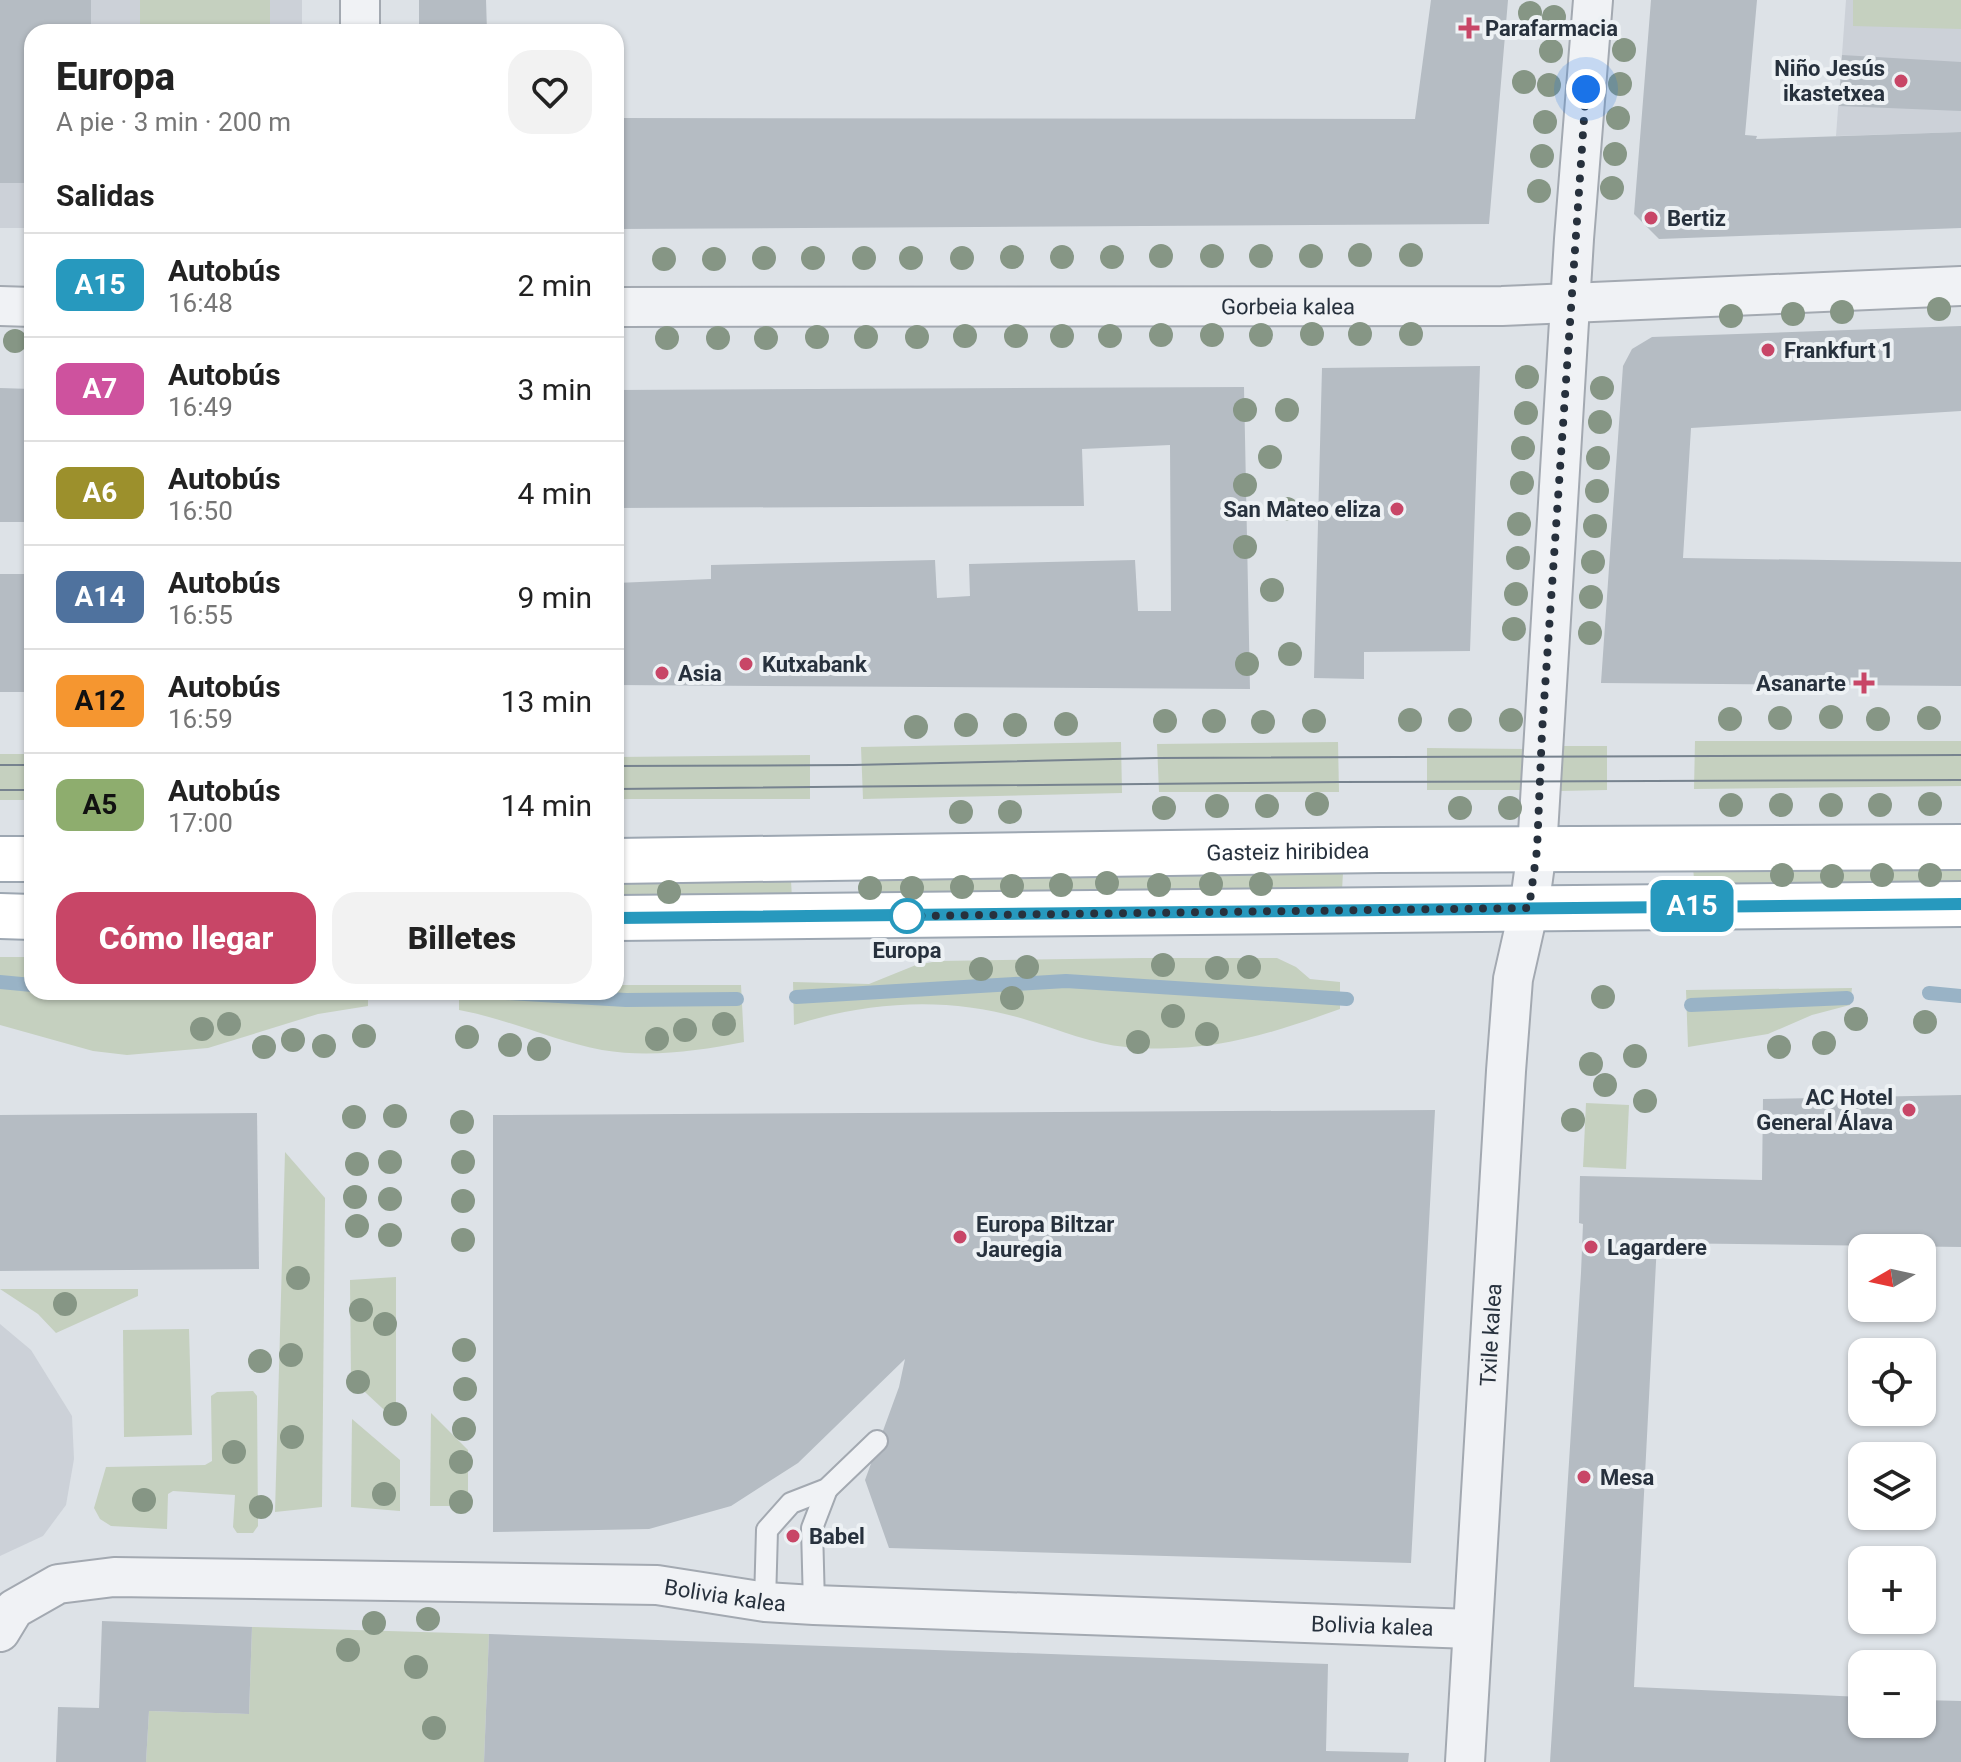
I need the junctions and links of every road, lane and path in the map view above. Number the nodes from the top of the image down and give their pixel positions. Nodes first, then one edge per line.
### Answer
1 (360, 0) edge
2 (1593, 0) edge
3 (360, 24) edge
4 (1961, 286) edge
5 (1571, 304) junction
6 (0, 306) edge
7 (24, 307) edge
8 (624, 307) edge
9 (1961, 847) edge
10 (1537, 850) junction
11 (0, 859) edge
12 (24, 859) edge
13 (624, 861) edge
14 (1961, 904) edge
15 (1529, 908) junction
16 (0, 916) edge
17 (24, 917) edge
18 (624, 918) edge
19 (877, 1441) dead end
20 (827, 1489) junction
21 (765, 1602) junction
22 (814, 1605) junction
23 (1471, 1629) junction
24 (0, 1632) edge
25 (1465, 1762) edge

1 - 3 street
2 - 5 street, Txile kalea
4 - 5 street, Gorbeia kalea
5 - 8 street, Gorbeia kalea
5 - 10 street, Txile kalea
6 - 7 street
9 - 10 main road, Gasteiz hiribidea
10 - 13 main road, Gasteiz hiribidea
10 - 15 street, Txile kalea
11 - 12 main road
14 - 15 main road
15 - 18 main road
15 - 23 street, Txile kalea
16 - 17 main road
19 - 20 lane
20 - 21 lane
20 - 22 lane
21 - 22 street, Bolivia kalea
21 - 24 street, Bolivia kalea
22 - 23 street, Bolivia kalea
23 - 25 street, Txile kalea

